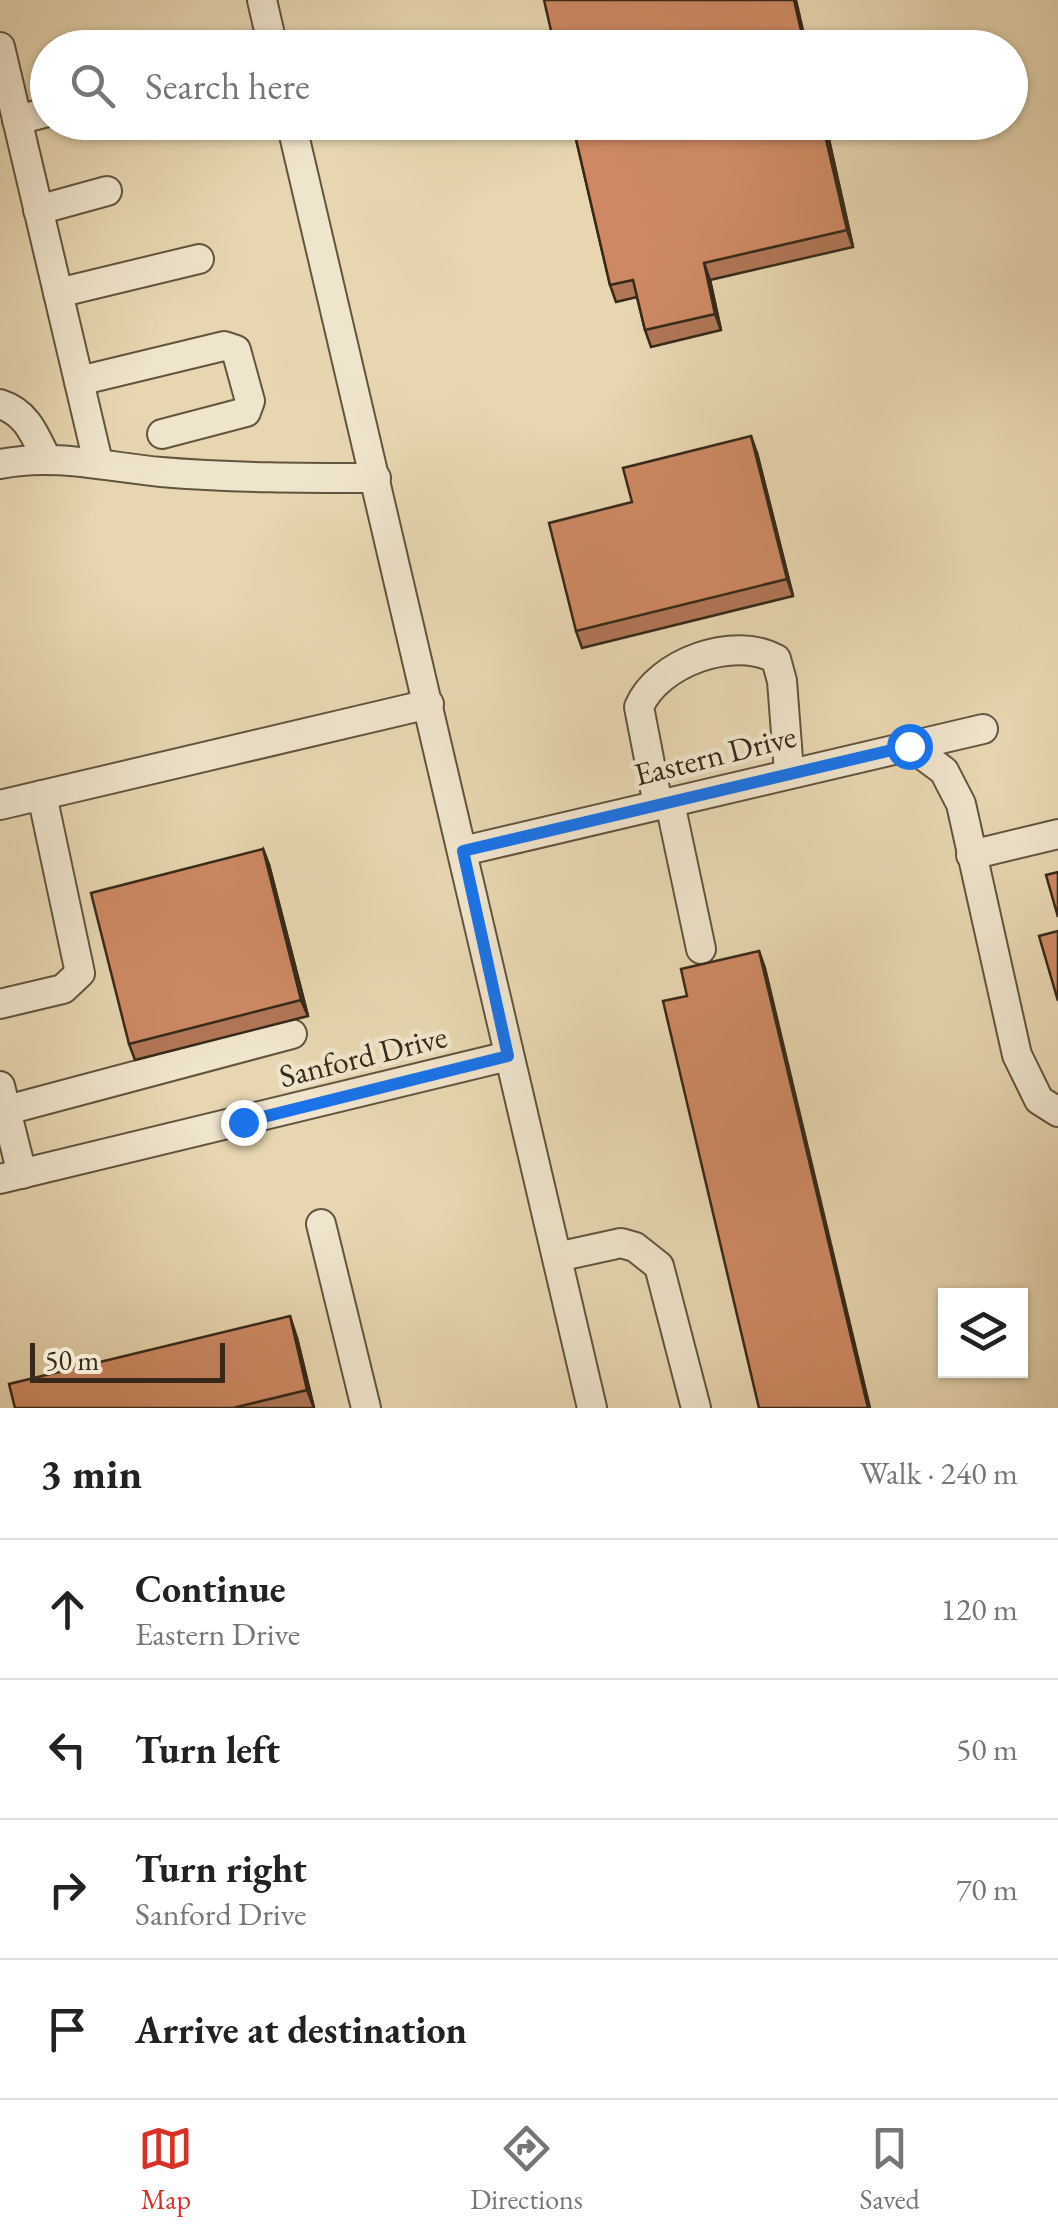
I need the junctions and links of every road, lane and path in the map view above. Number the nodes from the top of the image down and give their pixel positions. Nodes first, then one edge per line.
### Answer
1 (262, 0) edge
2 (269, 30) edge
3 (0, 47) edge
4 (30, 117) edge
5 (17, 120) junction
6 (295, 140) edge
7 (107, 191) dead end
8 (38, 210) junction
9 (199, 259) dead end
10 (58, 293) junction
11 (79, 381) junction
12 (0, 404) edge
13 (162, 434) dead end
14 (47, 460) junction
15 (98, 462) junction
16 (0, 464) edge
17 (376, 478) junction
18 (429, 704) junction
19 (983, 729) dead end
20 (909, 746) junction
21 (788, 772) junction
22 (42, 796) junction
23 (0, 804) edge
24 (664, 804) junction
25 (1058, 834) edge
26 (463, 851) junction
27 (970, 855) junction
28 (701, 949) dead end
29 (0, 1004) edge
30 (292, 1034) dead end
31 (508, 1056) junction
32 (3, 1098) edge
33 (1058, 1112) edge
34 (11, 1176) edge
35 (321, 1224) dead end
36 (556, 1257) junction
37 (366, 1408) edge
38 (592, 1408) edge
39 (696, 1408) edge

1 - 2 street
3 - 5 street
4 - 5 street
5 - 8 street
6 - 17 street
7 - 8 street
8 - 10 street
9 - 10 street
10 - 11 street
11 - 13 street
11 - 15 street
12 - 14 street
14 - 15 street
14 - 16 street
15 - 17 street
17 - 18 street
18 - 22 street
18 - 26 street
19 - 20 street, Eastern Drive
20 - 21 street, Eastern Drive
20 - 27 street
21 - 24 street, Eastern Drive
21 - 24 street
22 - 23 street
22 - 29 street
24 - 26 street, Eastern Drive
24 - 28 street
25 - 27 street
26 - 31 street
27 - 33 street
30 - 32 street
31 - 34 street, Sanford Drive
31 - 36 street
32 - 34 street
35 - 37 street
36 - 38 street
36 - 39 street

